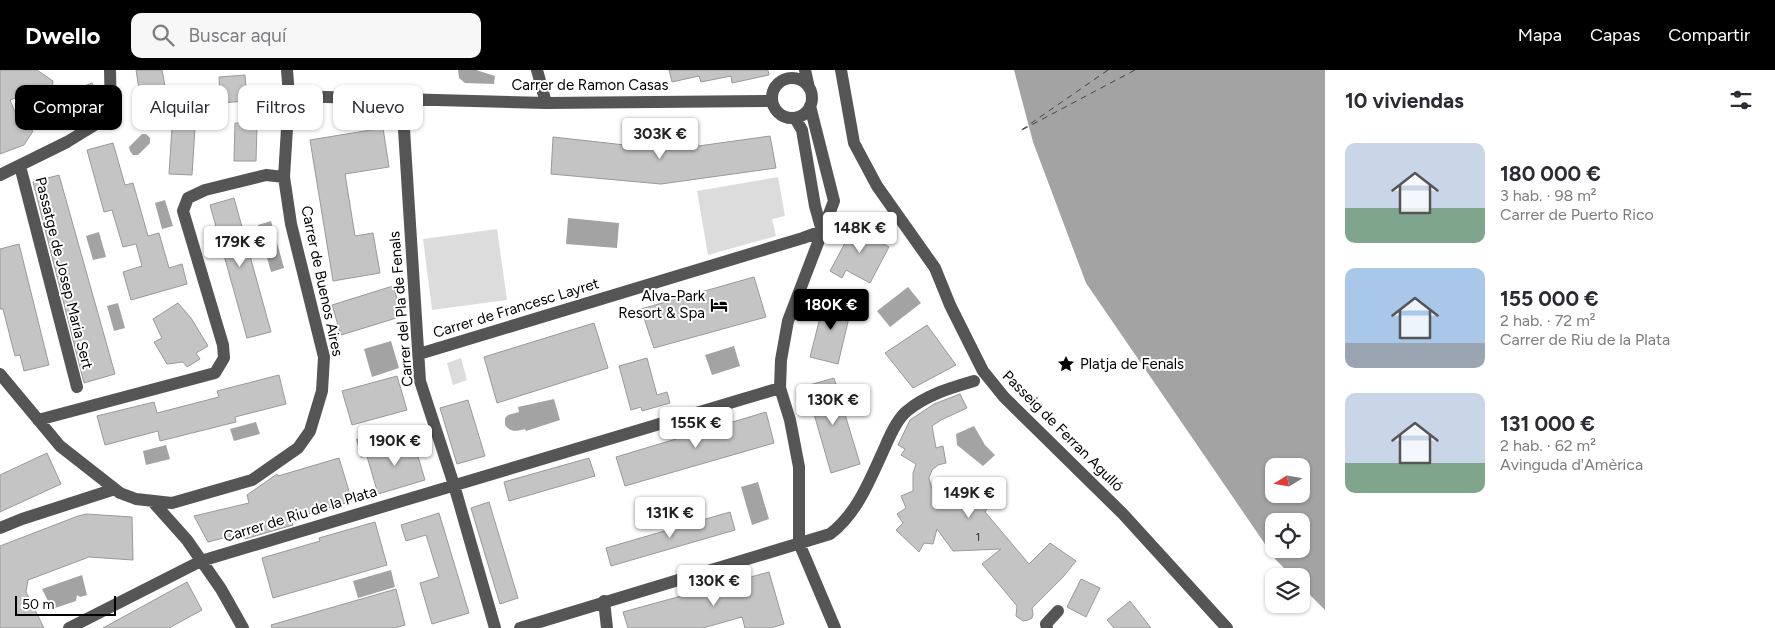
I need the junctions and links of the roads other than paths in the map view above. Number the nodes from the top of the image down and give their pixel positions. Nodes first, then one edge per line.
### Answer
1 (110, 70) edge
2 (287, 70) edge
3 (537, 70) edge
4 (805, 70) edge
5 (841, 70) edge
6 (789, 74) edge
7 (288, 85) edge
8 (809, 88) junction
9 (423, 99) edge
10 (772, 101) junction
11 (546, 103) junction
12 (810, 106) junction
13 (795, 118) junction
14 (287, 130) edge
15 (404, 130) edge
16 (20, 166) junction
17 (0, 175) edge
18 (284, 177) junction
19 (822, 231) junction
20 (419, 354) junction
21 (0, 374) edge
22 (974, 381) dead end
23 (77, 387) dead end
24 (780, 388) junction
25 (38, 420) junction
26 (454, 485) junction
27 (115, 489) junction
28 (153, 502) junction
29 (0, 528) edge
30 (799, 543) junction
31 (201, 561) junction
32 (604, 601) junction
33 (1058, 612) dead end
34 (69, 628) edge
35 (243, 628) edge
36 (495, 628) edge
37 (520, 628) edge
38 (607, 628) edge
39 (835, 628) edge
40 (1047, 628) edge
41 (1227, 628) edge

1 - 16 street
2 - 7 street, Carrer de Buenos Aires
3 - 11 street
4 - 8 street
5 - 41 street, Passeig de Ferran Agulló
6 - 8 street
6 - 10 street
8 - 12 street
9 - 11 street, Carrer de Ramon Casas
10 - 11 street, Carrer de Ramon Casas
10 - 13 street
12 - 13 street
12 - 19 street
13 - 19 street
14 - 18 street, Carrer de Buenos Aires
15 - 20 street, Carrer del Pla de Fenals
16 - 17 street
16 - 23 street, Passatge de Josep Maria Sert
18 - 25 street
18 - 28 street, Carrer de Buenos Aires
19 - 20 street, Carrer de Francesc Layret
19 - 24 street
20 - 26 street, Carrer del Pla de Fenals
21 - 25 street, Carrer de Buenos Aires
22 - 30 street
24 - 26 street, Carrer de Riu de la Plata
24 - 30 street
25 - 27 street, Carrer de Buenos Aires
26 - 31 street, Carrer de Riu de la Plata
26 - 36 street, Carrer del Pla de Fenals
27 - 28 street, Carrer de Buenos Aires
27 - 29 street
28 - 31 street
30 - 32 street
30 - 39 street
31 - 34 street, Carrer de Riu de la Plata
31 - 35 street
32 - 37 street
32 - 38 street
33 - 40 street

